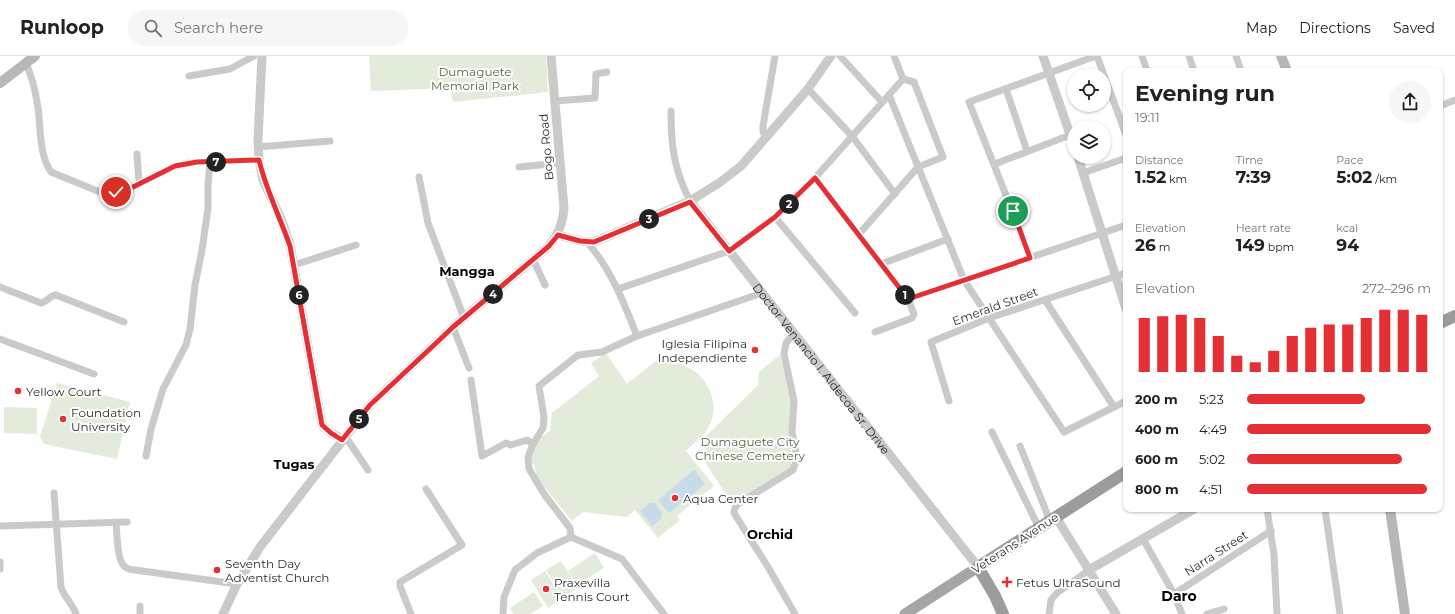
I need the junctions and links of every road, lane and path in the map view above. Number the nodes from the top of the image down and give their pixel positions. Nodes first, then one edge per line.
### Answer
1 (35, 56) edge
2 (254, 56) edge
3 (262, 56) edge
4 (551, 56) edge
5 (775, 56) edge
6 (831, 56) edge
7 (840, 56) edge
8 (894, 56) edge
9 (1043, 56) edge
10 (1097, 56) edge
11 (1142, 56) edge
12 (1189, 56) edge
13 (1236, 56) edge
14 (1281, 56) edge
15 (26, 63) junction
16 (1146, 68) edge
17 (1193, 68) edge
18 (1240, 68) edge
19 (1286, 68) edge
20 (607, 72) dead end
21 (1049, 73) junction
22 (189, 76) dead end
23 (903, 79) junction
24 (0, 83) edge
25 (808, 89) junction
26 (1006, 89) junction
27 (889, 95) junction
28 (1455, 100) edge
29 (554, 101) junction
30 (882, 102) junction
31 (1443, 105) edge
32 (671, 111) dead end
33 (1067, 126) edge
34 (1123, 127) edge
35 (852, 136) junction
36 (1067, 136) edge
37 (766, 138) junction
38 (330, 141) dead end
39 (258, 147) junction
40 (1027, 151) junction
41 (137, 154) dead end
42 (1123, 159) edge
43 (259, 160) junction
44 (210, 163) junction
45 (560, 163) junction
46 (995, 164) junction
47 (1080, 164) edge
48 (519, 167) dead end
49 (918, 167) junction
50 (1083, 174) junction
51 (418, 177) dead end
52 (815, 178) junction
53 (139, 183) junction
54 (895, 194) junction
55 (690, 202) junction
56 (775, 217) junction
57 (1123, 226) edge
58 (1102, 233) junction
59 (859, 234) junction
60 (558, 235) junction
61 (948, 239) junction
62 (587, 242) junction
63 (356, 245) dead end
64 (729, 251) junction
65 (1030, 258) junction
66 (533, 259) junction
67 (882, 264) junction
68 (294, 265) junction
69 (1123, 274) edge
70 (1115, 277) junction
71 (964, 280) junction
72 (545, 285) dead end
73 (0, 287) edge
74 (618, 289) junction
75 (762, 293) junction
76 (908, 299) junction
77 (1045, 300) junction
78 (1123, 300) edge
79 (855, 313) dead end
80 (1455, 316) edge
81 (464, 318) junction
82 (989, 318) junction
83 (124, 322) dead end
84 (1443, 322) edge
85 (453, 327) junction
86 (875, 332) dead end
87 (794, 333) junction
88 (637, 336) junction
89 (0, 339) edge
90 (469, 368) dead end
91 (94, 374) dead end
92 (471, 380) dead end
93 (949, 401) dead end
94 (1123, 403) edge
95 (1114, 408) junction
96 (992, 432) dead end
97 (344, 438) junction
98 (533, 444) junction
99 (1020, 446) dead end
100 (146, 456) dead end
101 (368, 470) dead end
102 (1123, 474) edge
103 (426, 489) dead end
104 (54, 493) dead end
105 (1189, 512) edge
106 (1268, 512) edge
107 (1325, 512) edge
108 (1390, 512) edge
109 (1053, 519) junction
110 (127, 522) dead end
111 (116, 523) junction
112 (56, 524) junction
113 (0, 526) edge
114 (1039, 528) junction
115 (1271, 531) junction
116 (571, 537) junction
117 (1143, 539) junction
118 (0, 562) edge
119 (978, 567) junction
120 (0, 569) edge
121 (1089, 570) junction
122 (237, 584) junction
123 (1174, 594) junction
124 (140, 606) dead end
125 (1224, 609) dead end
126 (76, 614) edge
127 (140, 614) edge
128 (223, 614) edge
129 (411, 614) edge
130 (503, 614) edge
131 (664, 614) edge
132 (795, 614) edge
133 (905, 614) edge
134 (1003, 614) edge
135 (1049, 614) edge
136 (1116, 614) edge
137 (1182, 614) edge
138 (1207, 614) edge
139 (1277, 614) edge
140 (1340, 614) edge
141 (1405, 614) edge

1 - 15 main road
2 - 22 street
3 - 39 street
4 - 29 street, Bogo Road
5 - 37 street
6 - 25 street
7 - 30 street
8 - 23 street
9 - 21 street
10 - 21 street
10 - 34 street
11 - 16 street
12 - 17 street
13 - 18 street
14 - 19 main road
15 - 24 main road
15 - 53 street
20 - 29 street
21 - 26 street
21 - 33 street
23 - 27 street
23 - 49 street
25 - 35 street
25 - 37 street
26 - 40 street
26 - 46 street
27 - 30 street
27 - 49 street
28 - 31 street
29 - 45 street, Bogo Road
30 - 35 street
32 - 55 street, Doctor Venancio I. Aldecoa Sr. Drive
35 - 52 street
35 - 54 street
36 - 40 street
37 - 55 street
38 - 39 street
39 - 43 street
40 - 46 street
41 - 53 street
42 - 50 street
43 - 44 street
43 - 68 street
44 - 53 street
44 - 100 street
45 - 48 street
45 - 60 street, Bogo Road
46 - 65 street
47 - 50 street
49 - 54 street
49 - 61 street
50 - 58 street
51 - 81 street
52 - 56 street
52 - 59 street
54 - 59 street
55 - 62 street
55 - 64 street, Doctor Venancio I. Aldecoa Sr. Drive
56 - 64 street
56 - 79 street
57 - 58 street
58 - 65 street
58 - 70 street
59 - 67 street
60 - 62 street
60 - 66 street
61 - 67 street
61 - 71 street
62 - 74 street
63 - 68 street
64 - 74 street
64 - 75 street, Doctor Venancio I. Aldecoa Sr. Drive
65 - 71 street
66 - 72 street
66 - 81 street
67 - 76 street
68 - 97 street
69 - 70 street, Emerald Street
70 - 77 street, Emerald Street
70 - 78 street
71 - 76 street
71 - 82 street
73 - 83 street
74 - 88 street
75 - 87 street, Doctor Venancio I. Aldecoa Sr. Drive
75 - 88 street
76 - 86 street
77 - 82 street, Emerald Street
77 - 95 street
80 - 84 highway
81 - 85 street
82 - 93 street, Emerald Street
82 - 95 street
85 - 90 street
85 - 97 street
87 - 119 street, Doctor Venancio I. Aldecoa Sr. Drive
87 - 132 street
88 - 98 street
89 - 91 street
92 - 98 street
94 - 95 street
96 - 114 street
97 - 101 street
97 - 122 street
98 - 116 street
99 - 109 street
102 - 109 highway, Veterans Avenue
103 - 129 street
104 - 112 street
105 - 117 street
106 - 115 street
107 - 140 street
108 - 141 main road
109 - 114 highway, Veterans Avenue
109 - 121 street
110 - 111 street
111 - 112 street
111 - 122 street
112 - 113 street
112 - 126 street
114 - 119 highway, Veterans Avenue
115 - 123 street, Narra Street
115 - 139 street
116 - 130 street
116 - 131 street
117 - 121 street
117 - 123 street
118 - 120 street
119 - 133 main road, Veterans Avenue
119 - 134 highway, Doctor Venancio I. Aldecoa Sr. Drive
121 - 135 street
121 - 136 street
122 - 128 street
123 - 137 street
124 - 127 street
125 - 138 street

